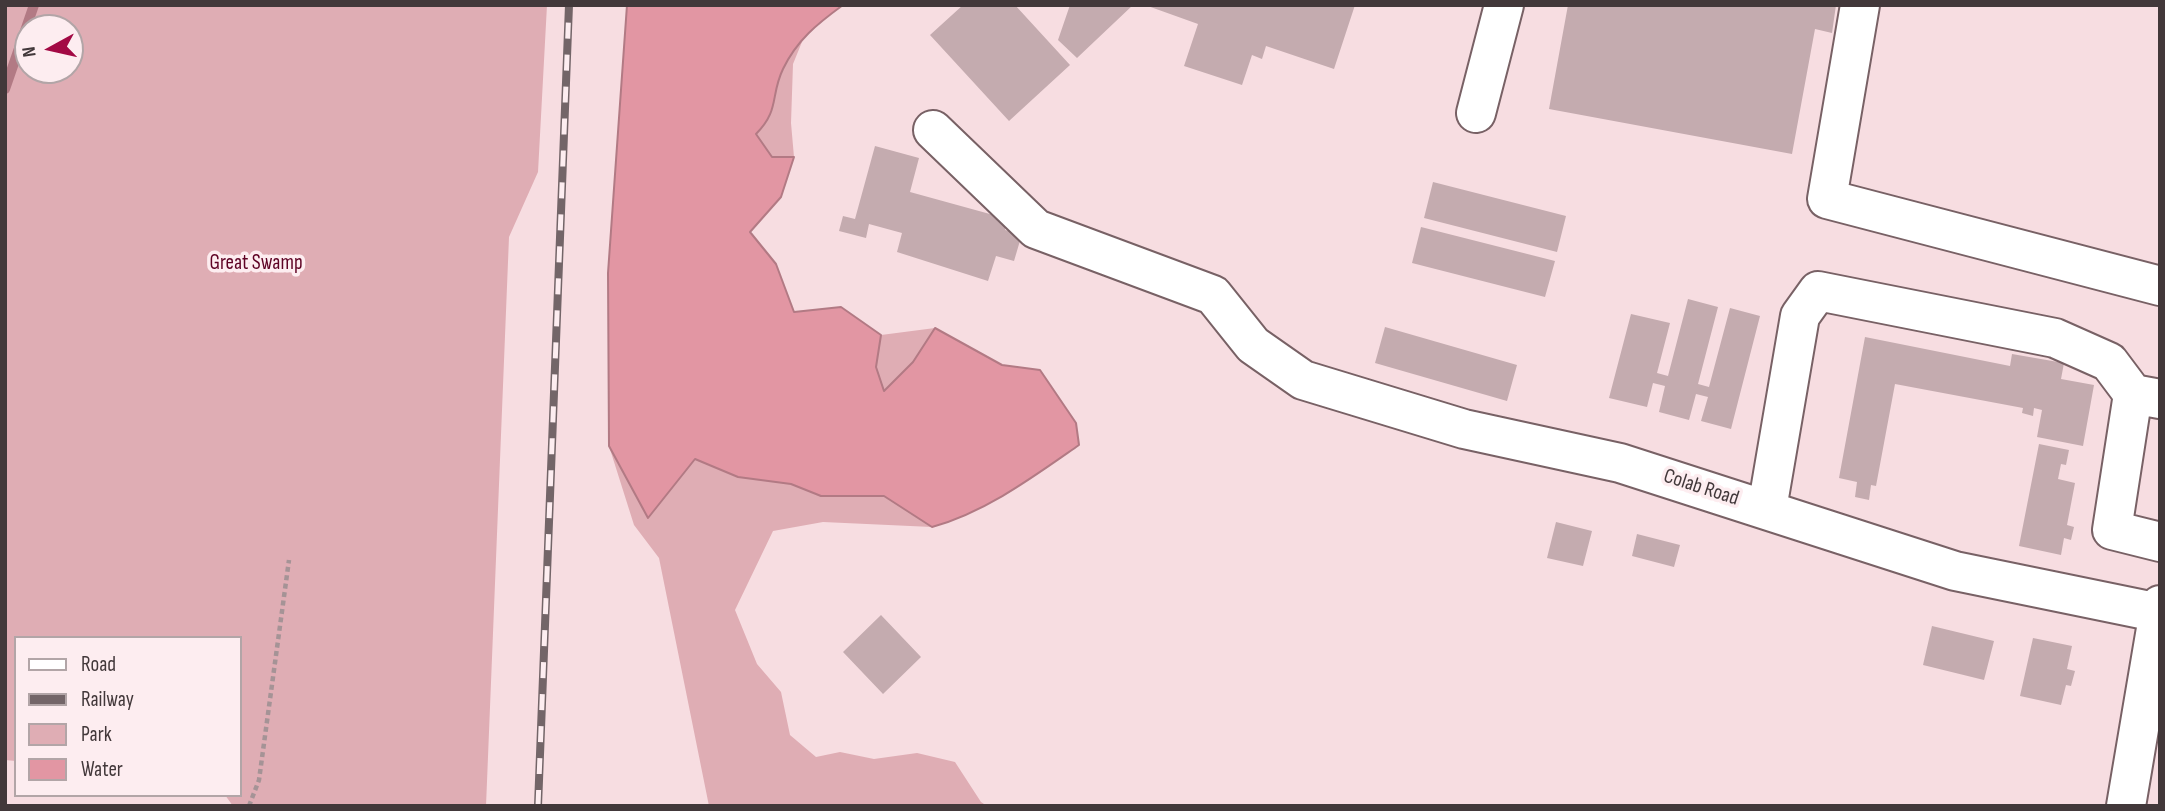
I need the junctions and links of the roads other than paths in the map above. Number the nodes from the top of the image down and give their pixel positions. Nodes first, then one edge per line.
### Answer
1 (1504, 5) edge
2 (1860, 5) edge
3 (1476, 113) dead end
4 (933, 130) dead end
5 (2160, 286) edge
6 (2146, 396) edge
7 (1768, 509) junction
8 (2160, 542) edge
9 (2159, 611) edge
10 (2126, 806) edge

1 - 3 street
2 - 5 street
4 - 7 street, Colab Road
6 - 7 street
6 - 8 street
7 - 9 street, Colab Road
9 - 10 street

